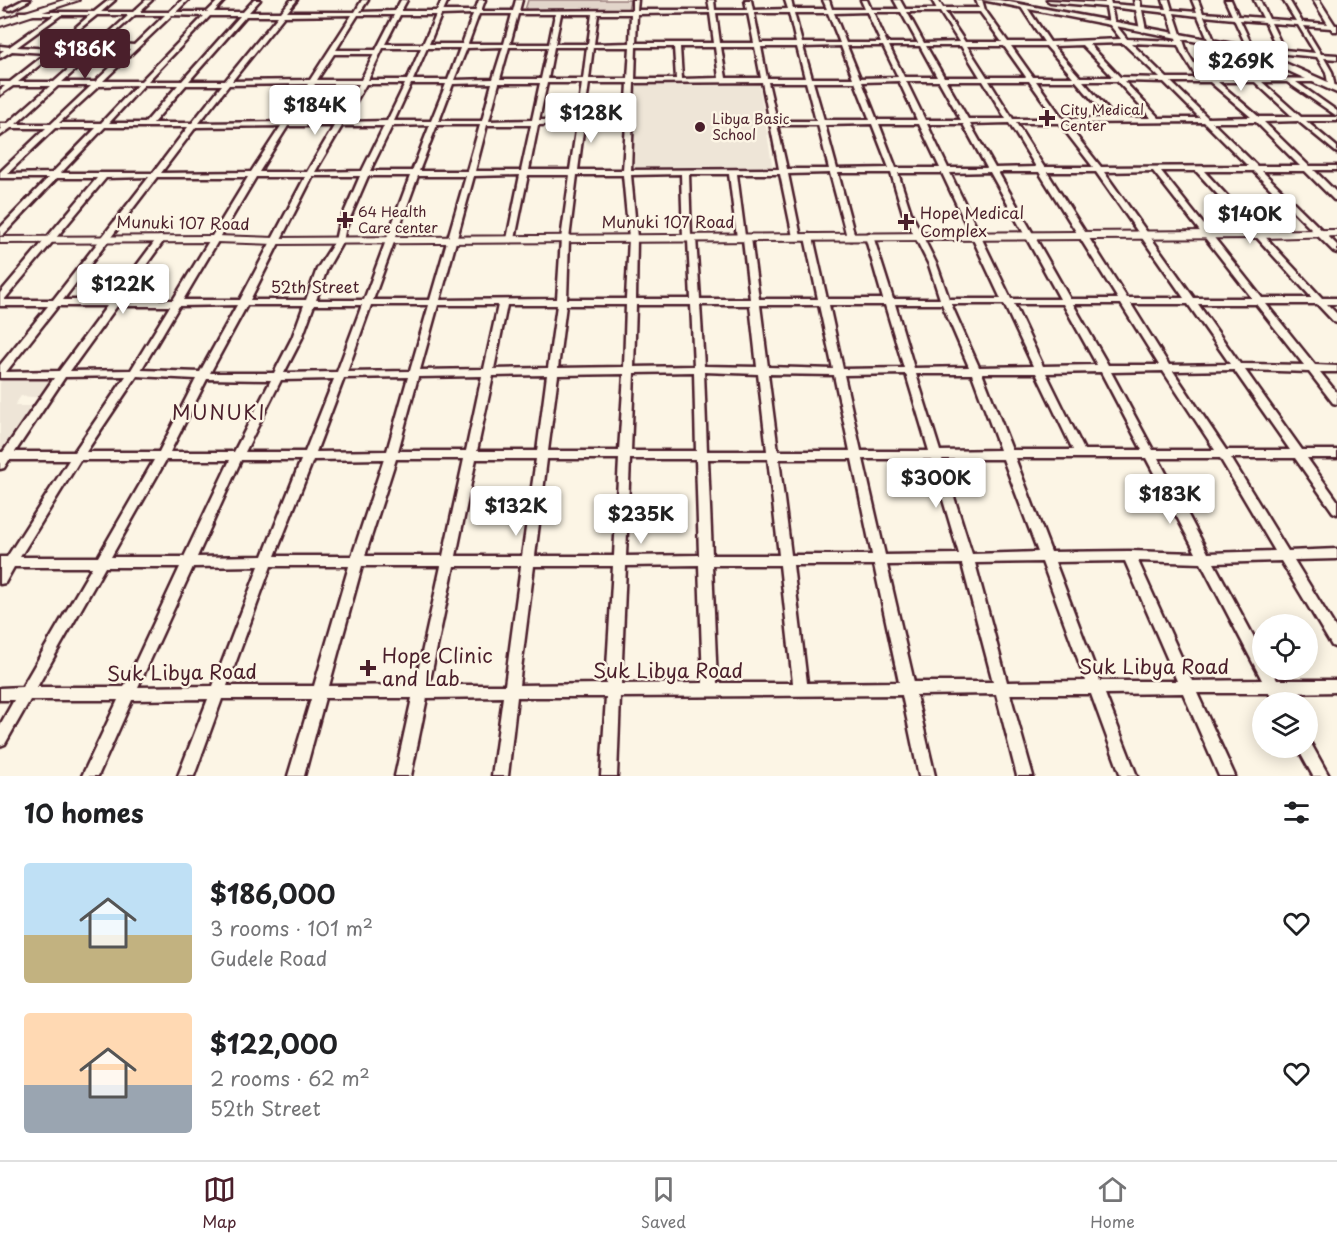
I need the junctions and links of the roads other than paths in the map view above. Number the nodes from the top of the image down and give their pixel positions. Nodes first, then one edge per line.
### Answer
1 (27, 0) edge
2 (62, 0) edge
3 (74, 0) edge
4 (112, 0) edge
5 (150, 0) edge
6 (185, 0) edge
7 (222, 0) edge
8 (257, 0) edge
9 (294, 0) edge
10 (365, 0) edge
11 (404, 0) edge
12 (445, 0) edge
13 (482, 0) edge
14 (519, 0) edge
15 (635, 0) edge
16 (674, 0) edge
17 (711, 0) edge
18 (748, 0) edge
19 (788, 0) edge
20 (826, 0) edge
21 (864, 0) edge
22 (897, 0) edge
23 (935, 0) edge
24 (986, 0) edge
25 (1049, 0) edge
26 (1137, 0) edge
27 (1166, 0) edge
28 (1195, 0) edge
29 (1228, 0) edge
30 (1257, 0) edge
31 (1286, 0) edge
32 (1316, 0) edge
33 (1077, 1) edge
34 (1107, 3) edge
35 (1020, 4) edge
36 (980, 5) edge
37 (1140, 8) junction
38 (9, 9) dead end
39 (868, 10) junction
40 (903, 10) junction
41 (939, 10) junction
42 (831, 11) junction
43 (1170, 11) junction
44 (440, 12) junction
45 (595, 12) junction
46 (634, 12) junction
47 (676, 12) junction
48 (712, 12) junction
49 (751, 12) junction
50 (791, 12) junction
51 (1048, 12) junction
52 (25, 13) junction
53 (357, 13) junction
54 (398, 13) junction
55 (476, 13) junction
56 (517, 13) junction
57 (558, 13) junction
58 (59, 14) junction
59 (94, 14) junction
60 (133, 14) junction
61 (170, 14) junction
62 (210, 14) junction
63 (245, 14) junction
64 (283, 14) junction
65 (1200, 14) junction
66 (1235, 17) junction
67 (1079, 18) junction
68 (1265, 20) junction
69 (0, 21) edge
70 (1298, 23) junction
71 (1112, 24) junction
72 (77, 29) dead end
73 (1336, 29) edge
74 (1143, 30) junction
75 (1180, 40) junction
76 (1125, 41) junction
77 (1084, 43) junction
78 (633, 44) junction
79 (677, 44) junction
80 (717, 44) junction
81 (757, 44) junction
82 (800, 44) junction
83 (843, 44) junction
84 (885, 44) junction
85 (922, 44) junction
86 (960, 44) junction
87 (1008, 44) junction
88 (1048, 44) junction
89 (100, 45) junction
90 (551, 45) junction
91 (591, 45) junction
92 (1212, 45) junction
93 (425, 46) junction
94 (463, 46) junction
95 (505, 46) junction
96 (135, 47) junction
97 (0, 48) edge
98 (12, 48) junction
99 (1232, 48) junction
100 (381, 49) junction
101 (1248, 50) junction
102 (53, 51) junction
103 (333, 52) junction
104 (1282, 52) junction
105 (1319, 55) junction
106 (0, 56) edge
107 (1337, 57) edge
108 (1220, 62) dead end
109 (942, 79) junction
110 (985, 79) junction
111 (1033, 79) junction
112 (1118, 79) junction
113 (1165, 79) junction
114 (1201, 79) junction
115 (1211, 79) junction
116 (902, 80) junction
117 (1079, 80) junction
118 (1257, 80) junction
119 (1288, 80) junction
120 (1317, 80) junction
121 (631, 81) junction
122 (679, 81) junction
123 (723, 81) junction
124 (765, 81) junction
125 (810, 81) junction
126 (857, 81) junction
127 (363, 82) junction
128 (409, 82) junction
129 (450, 82) junction
130 (497, 82) junction
131 (543, 82) junction
132 (586, 82) junction
133 (12, 83) junction
134 (141, 83) junction
135 (185, 83) junction
136 (228, 83) junction
137 (314, 83) junction
138 (0, 84) edge
139 (56, 84) junction
140 (98, 84) junction
141 (1335, 89) edge
142 (0, 93) edge
143 (1337, 114) edge
144 (1156, 119) junction
145 (1337, 119) edge
146 (1113, 120) junction
147 (1206, 120) junction
148 (1258, 120) junction
149 (1302, 120) junction
150 (921, 121) junction
151 (1060, 121) junction
152 (581, 122) junction
153 (629, 122) junction
154 (821, 122) junction
155 (874, 122) junction
156 (966, 122) junction
157 (1012, 122) junction
158 (287, 123) junction
159 (339, 123) junction
160 (536, 123) junction
161 (773, 123) junction
162 (388, 124) junction
163 (434, 124) junction
164 (485, 124) junction
165 (193, 125) junction
166 (0, 126) edge
167 (9, 126) junction
168 (55, 126) junction
169 (102, 126) junction
170 (147, 126) junction
171 (0, 134) edge
172 (1337, 151) edge
173 (1306, 167) junction
174 (1254, 168) junction
175 (1337, 168) edge
176 (893, 170) junction
177 (993, 170) junction
178 (1042, 170) junction
179 (1099, 170) junction
180 (1156, 170) junction
181 (1199, 170) junction
182 (685, 171) junction
183 (733, 171) junction
184 (834, 171) junction
185 (945, 171) junction
186 (525, 172) junction
187 (574, 172) junction
188 (627, 172) junction
189 (782, 172) junction
190 (415, 173) junction
191 (470, 173) junction
192 (157, 174) junction
193 (254, 174) junction
194 (310, 174) junction
195 (365, 174) junction
196 (53, 175) junction
197 (104, 175) junction
198 (0, 176) edge
199 (1337, 198) edge
200 (1319, 232) junction
201 (1337, 232) edge
202 (0, 233) edge
203 (1205, 234) junction
204 (1029, 235) junction
205 (1083, 235) junction
206 (1144, 235) junction
207 (1259, 235) junction
208 (869, 236) junction
209 (918, 236) junction
210 (976, 236) junction
211 (803, 237) junction
212 (851, 237) junction
213 (633, 238) junction
214 (690, 238) junction
215 (744, 238) junction
216 (49, 239) junction
217 (104, 239) junction
218 (161, 239) junction
219 (216, 239) junction
220 (511, 239) junction
221 (565, 239) junction
222 (0, 240) edge
223 (392, 240) junction
224 (450, 240) junction
225 (275, 241) junction
226 (339, 241) junction
227 (1337, 250) edge
228 (0, 301) edge
229 (697, 301) junction
230 (755, 301) junction
231 (945, 301) junction
232 (1337, 301) edge
233 (244, 302) junction
234 (435, 302) junction
235 (503, 302) junction
236 (562, 302) junction
237 (630, 302) junction
238 (823, 302) junction
239 (890, 302) junction
240 (1008, 302) junction
241 (1067, 302) junction
242 (1125, 302) junction
243 (1261, 302) junction
244 (1320, 302) junction
245 (57, 303) junction
246 (115, 303) junction
247 (177, 303) junction
248 (310, 303) junction
249 (368, 303) junction
250 (1337, 320) edge
251 (1237, 367) junction
252 (1104, 368) junction
253 (1166, 368) junction
254 (1310, 368) junction
255 (699, 369) junction
256 (1040, 369) junction
257 (1337, 369) edge
258 (764, 370) junction
259 (629, 371) junction
260 (911, 371) junction
261 (976, 371) junction
262 (413, 372) junction
263 (488, 372) junction
264 (553, 372) junction
265 (838, 372) junction
266 (0, 373) edge
267 (134, 373) junction
268 (341, 374) junction
269 (61, 375) junction
270 (204, 375) junction
271 (1337, 400) edge
272 (936, 454) junction
273 (1007, 454) junction
274 (1080, 454) junction
275 (1151, 454) junction
276 (1223, 454) junction
277 (1299, 454) junction
278 (1337, 454) edge
279 (470, 455) junction
280 (541, 455) junction
281 (624, 455) junction
282 (701, 455) junction
283 (773, 455) junction
284 (856, 455) junction
285 (77, 456) junction
286 (162, 456) junction
287 (237, 456) junction
288 (308, 456) junction
289 (391, 456) junction
290 (2, 459) edge
291 (1337, 509) edge
292 (1282, 554) junction
293 (1337, 554) edge
294 (1129, 556) junction
295 (1044, 557) junction
296 (967, 558) junction
297 (1204, 558) junction
298 (619, 560) junction
299 (706, 560) junction
300 (786, 560) junction
301 (879, 560) junction
302 (267, 561) junction
303 (357, 561) junction
304 (448, 561) junction
305 (528, 561) junction
306 (6, 562) edge
307 (186, 562) junction
308 (100, 563) junction
309 (0, 579) edge
310 (1337, 642) edge
311 (1252, 647) edge
312 (1269, 680) edge
313 (1186, 686) junction
314 (1337, 686) edge
315 (1095, 687) junction
316 (1273, 687) junction
317 (1001, 688) junction
318 (801, 689) junction
319 (907, 689) junction
320 (613, 690) junction
321 (710, 690) junction
322 (319, 691) junction
323 (511, 691) junction
324 (219, 692) junction
325 (421, 692) junction
326 (1276, 692) edge
327 (127, 693) junction
328 (0, 694) edge
329 (24, 694) junction
330 (0, 739) edge
331 (1311, 758) edge
332 (90, 776) edge
333 (186, 776) edge
334 (296, 776) edge
335 (403, 776) edge
336 (500, 776) edge
337 (609, 776) edge
338 (927, 776) edge
339 (1025, 776) edge
340 (1129, 776) edge
341 (1227, 776) edge
342 (1321, 776) edge

1 - 38 street
2 - 52 highway
3 - 52 highway
4 - 59 street
5 - 60 street
6 - 61 street
7 - 62 street
8 - 63 street
9 - 64 street
10 - 53 street
11 - 54 street
12 - 44 street
13 - 55 street
14 - 56 street
15 - 46 street
16 - 47 street
17 - 48 street
18 - 49 street
19 - 50 street
20 - 42 street
21 - 39 street
22 - 40 street
23 - 41 street
24 - 35 main road
25 - 33 street
25 - 51 street
26 - 37 street
27 - 43 street
28 - 65 street
29 - 66 street
30 - 68 street
31 - 70 street
32 - 73 street
33 - 34 street
33 - 67 street
34 - 37 street
34 - 71 street
35 - 51 main road
35 - 88 street
36 - 41 street
36 - 87 street
37 - 43 street
37 - 74 street
39 - 40 street
39 - 42 street
39 - 84 street
40 - 41 street
40 - 85 street
41 - 86 street
42 - 50 street
42 - 83 street
43 - 65 street
43 - 75 street
44 - 54 street
44 - 55 street
44 - 93 street
45 - 46 street
45 - 57 street
45 - 91 street
46 - 47 street
46 - 78 street
47 - 48 street
48 - 49 street
48 - 80 street
49 - 50 street
49 - 81 street
50 - 82 street
51 - 67 main road
52 - 58 street
52 - 69 highway
53 - 54 street
53 - 64 street
53 - 103 street
54 - 100 street
55 - 56 street
55 - 94 street
56 - 57 street
56 - 95 street
57 - 90 street
58 - 59 street
58 - 98 street
59 - 60 street
59 - 72 street
60 - 61 street
60 - 89 street
61 - 62 street
61 - 96 street
62 - 63 street
62 - 134 street
63 - 64 street
63 - 135 street
64 - 136 street
65 - 66 street
65 - 92 street
66 - 68 street
66 - 101 street
67 - 71 main road
68 - 70 street
68 - 104 street
70 - 73 street
70 - 105 street
71 - 74 main road
71 - 76 street
74 - 75 main road
75 - 76 street
75 - 92 main road
75 - 114 street
76 - 77 street
76 - 113 street
77 - 88 street
77 - 112 street
78 - 79 street
78 - 91 street
78 - 121 street
79 - 80 street
79 - 122 street
80 - 81 street
80 - 123 street
81 - 82 street
81 - 124 street
82 - 83 street
82 - 125 street
83 - 84 street
83 - 126 street
84 - 85 street
84 - 116 street
85 - 86 street
85 - 109 street
86 - 87 street
86 - 110 street
87 - 88 street
87 - 111 street
88 - 117 street
89 - 96 street
89 - 102 street
89 - 139 street
90 - 91 street
90 - 95 street
90 - 131 street
91 - 132 street
92 - 99 main road
92 - 108 street
93 - 94 street
93 - 100 street
93 - 128 street
94 - 95 street
94 - 129 street
95 - 130 street
96 - 140 street
97 - 98 street
98 - 102 street
98 - 106 street
99 - 101 main road
99 - 118 street
100 - 103 street
100 - 127 street
101 - 104 street
101 - 120 main road
102 - 133 street
103 - 137 street
104 - 105 street
105 - 107 street
105 - 141 street
109 - 110 street
109 - 116 street
109 - 156 street
110 - 111 street
110 - 157 street
111 - 117 street
111 - 151 street
112 - 113 street
112 - 117 street
112 - 144 street
113 - 114 street
113 - 147 street
114 - 115 street
115 - 118 street
115 - 148 street
116 - 126 street
116 - 150 street
117 - 146 street
118 - 119 street
118 - 149 street
119 - 120 street
119 - 143 street
120 - 141 main road
121 - 122 street
121 - 132 street
121 - 153 street
122 - 123 street
123 - 124 street
124 - 125 street
124 - 161 street
125 - 126 street
125 - 154 street
126 - 155 street
127 - 128 street
127 - 137 street
127 - 159 street
128 - 129 street
128 - 162 street
129 - 130 street
129 - 163 street
130 - 131 street
130 - 164 street
131 - 132 street
131 - 160 street
132 - 152 street
133 - 138 street
133 - 139 street
133 - 142 street
134 - 135 street
134 - 140 street
134 - 169 street
135 - 136 street
135 - 170 street
136 - 137 street
136 - 165 street
137 - 158 street
139 - 140 street
139 - 167 street
140 - 168 street
144 - 146 street
144 - 147 street
145 - 149 street
146 - 151 street
147 - 148 street
147 - 174 street
148 - 149 street
148 - 173 street
149 - 172 street
150 - 155 street
150 - 156 street
150 - 185 street
151 - 157 street
151 - 179 street
152 - 153 street
152 - 160 street
152 - 187 street
153 - 188 street
154 - 155 street
154 - 161 street
154 - 184 street
155 - 176 street
156 - 157 street
156 - 177 street
157 - 178 street
158 - 159 street
158 - 165 street
158 - 193 street
159 - 162 street
159 - 194 street
160 - 164 street
160 - 186 street
161 - 189 street
162 - 163 street
162 - 195 street
163 - 164 street
163 - 190 street
164 - 191 street
165 - 170 street
165 - 192 street
166 - 167 street
167 - 168 street
167 - 171 street
168 - 169 street
168 - 198 street
169 - 170 street
169 - 196 street
173 - 174 street
173 - 175 street
173 - 199 street
174 - 181 street
174 - 200 street
176 - 184 street
176 - 185 street
176 - 209 street
177 - 178 street
177 - 185 street
177 - 204 street
178 - 179 street
178 - 205 street
179 - 180 street
179 - 206 street
180 - 181 street
180 - 203 street
181 - 207 street
182 - 183 street
182 - 188 street
182 - 214 street
183 - 189 street
183 - 215 street
184 - 189 street
184 - 212 street
185 - 210 street
186 - 187 street
186 - 191 street
186 - 220 street
187 - 188 street
187 - 221 street
188 - 213 street
189 - 211 street
190 - 191 street
190 - 195 street
190 - 223 street
191 - 224 street
192 - 193 street
192 - 197 street
192 - 217 street
193 - 194 street
193 - 219 street
194 - 195 street
194 - 225 street
195 - 226 street
196 - 197 street
196 - 198 street
196 - 202 street
197 - 216 street
200 - 201 street, Munuki 107 Road
200 - 207 street, Munuki 107 Road
200 - 227 street
203 - 206 street, Munuki 107 Road
203 - 207 street, Munuki 107 Road
203 - 243 street
204 - 205 street, Munuki 107 Road
204 - 210 street, Munuki 107 Road
204 - 241 street
205 - 206 street, Munuki 107 Road
205 - 242 street
206 - 251 street
207 - 244 street
208 - 209 street, Munuki 107 Road
208 - 212 street, Munuki 107 Road
208 - 239 street
209 - 210 street, Munuki 107 Road
209 - 231 street
210 - 240 street
211 - 212 street, Munuki 107 Road
211 - 215 street, Munuki 107 Road
211 - 238 street
213 - 214 street, Munuki 107 Road
213 - 221 street, Munuki 107 Road
213 - 237 street
214 - 215 street, Munuki 107 Road
214 - 229 street
215 - 230 street
216 - 217 street, Munuki 107 Road
216 - 222 street, Munuki 107 Road
216 - 228 street
217 - 218 street, Munuki 107 Road
217 - 245 street
218 - 219 street, Munuki 107 Road
218 - 246 street
219 - 225 street, Munuki 107 Road
219 - 247 street
220 - 221 street, Munuki 107 Road
220 - 224 street, Munuki 107 Road
221 - 236 street
223 - 224 street, Munuki 107 Road
223 - 226 street, Munuki 107 Road
223 - 249 street
224 - 234 street
225 - 226 street, Munuki 107 Road
225 - 233 street
226 - 248 street
228 - 245 street, 52th Street
229 - 230 street, 52th Street
229 - 237 street, 52th Street
229 - 255 street
230 - 238 street, 52th Street
230 - 258 street
231 - 239 street, 52th Street
231 - 240 street, 52th Street
231 - 261 street
232 - 244 street, 52th Street
233 - 247 street, 52th Street
233 - 248 street, 52th Street
233 - 270 street
234 - 235 street, 52th Street
234 - 249 street, 52th Street
234 - 262 street
235 - 236 street, 52th Street
235 - 263 street
236 - 237 street, 52th Street
236 - 264 street
237 - 259 street
238 - 239 street, 52th Street
238 - 265 street
239 - 260 street
240 - 241 street, 52th Street
240 - 256 street
241 - 242 street, 52th Street
241 - 252 street
242 - 243 street, 52th Street
242 - 253 street
243 - 244 street, 52th Street
243 - 254 street
244 - 250 street
245 - 246 street, 52th Street
245 - 266 street
246 - 247 street, 52th Street
246 - 269 street
247 - 267 street
248 - 249 street, 52th Street
248 - 287 street
249 - 268 street
251 - 253 street
251 - 254 street
251 - 277 street
252 - 253 street
252 - 256 street
252 - 275 street
253 - 276 street
254 - 257 street
254 - 271 street
255 - 258 street
255 - 259 street
255 - 282 street
256 - 261 street
256 - 274 street
258 - 265 street
258 - 283 street
259 - 264 street
259 - 281 street
260 - 261 street
260 - 265 street
260 - 272 street
261 - 273 street
262 - 263 street
262 - 268 street
262 - 289 street
263 - 264 street
263 - 279 street
264 - 280 street
265 - 284 street
266 - 269 street
267 - 269 street
267 - 270 street
267 - 285 street
268 - 270 street
268 - 288 street
269 - 290 street
270 - 286 street
272 - 273 street
272 - 284 street
272 - 296 street
273 - 274 street
273 - 295 street
274 - 275 street
275 - 276 street
275 - 297 street
276 - 277 street
276 - 292 street
277 - 278 street
277 - 291 street
279 - 280 street
279 - 289 street
279 - 304 street
280 - 281 street
280 - 305 street
281 - 282 street
281 - 298 street
282 - 283 street
282 - 299 street
283 - 284 street
283 - 300 street
284 - 301 street
285 - 286 street
285 - 290 street
285 - 306 street
286 - 287 street
286 - 308 street
287 - 288 street
287 - 307 street
288 - 289 street
288 - 302 street
289 - 303 street
292 - 293 street
292 - 297 street
292 - 310 street
294 - 295 street
294 - 297 street
294 - 313 street
295 - 296 street
295 - 315 street
296 - 301 street
296 - 317 street
297 - 311 street
298 - 299 street
298 - 305 street
298 - 320 street
299 - 300 street
299 - 321 street
300 - 301 street
300 - 318 street
301 - 319 street
302 - 303 street
302 - 307 street
302 - 324 street
303 - 304 street
303 - 322 street
304 - 305 street
304 - 325 street
305 - 323 street
306 - 308 street
306 - 309 street
307 - 308 street
307 - 327 street
308 - 329 street
312 - 316 street
313 - 315 street, Suk Libya Road
313 - 316 street, Suk Libya Road
313 - 341 street
314 - 316 street, Suk Libya Road
315 - 317 street, Suk Libya Road
315 - 340 street
316 - 326 street
317 - 319 street, Suk Libya Road
317 - 339 street
318 - 319 street, Suk Libya Road
318 - 321 street, Suk Libya Road
319 - 338 street
320 - 321 street, Suk Libya Road
320 - 323 street, Suk Libya Road
320 - 337 street
322 - 324 street, Suk Libya Road
322 - 325 street, Suk Libya Road
322 - 334 street
323 - 325 street, Suk Libya Road
323 - 336 street
324 - 327 street, Suk Libya Road
324 - 333 street
325 - 335 street
327 - 329 street, Suk Libya Road
327 - 332 street
328 - 329 street, Suk Libya Road
329 - 330 street
331 - 342 street

